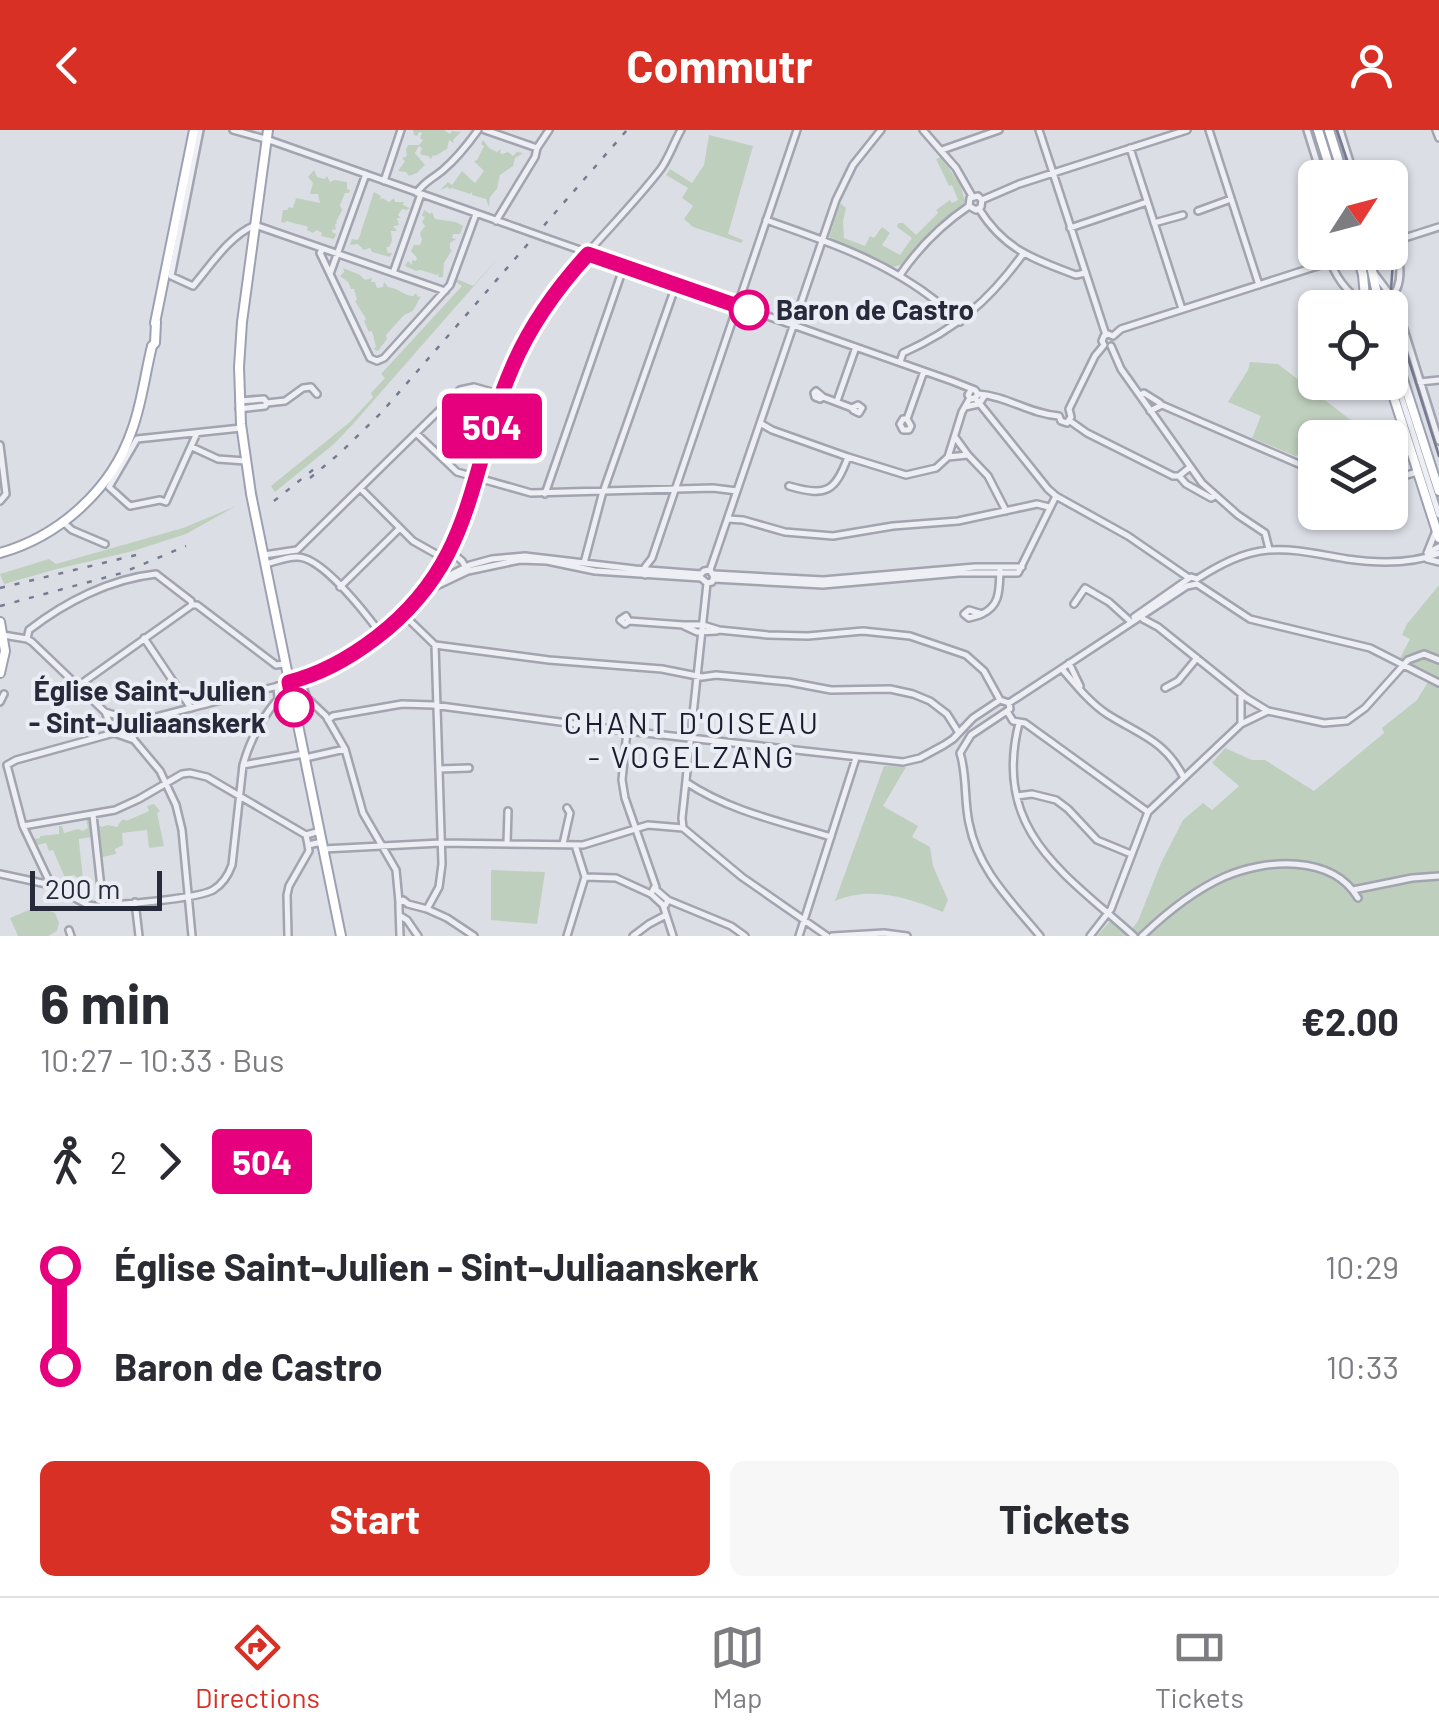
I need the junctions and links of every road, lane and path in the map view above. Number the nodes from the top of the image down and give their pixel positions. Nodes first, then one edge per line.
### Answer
1 (197, 130) edge
2 (233, 130) edge
3 (401, 130) edge
4 (482, 130) edge
5 (549, 130) edge
6 (680, 130) edge
7 (797, 130) edge
8 (881, 130) edge
9 (924, 130) edge
10 (999, 130) edge
11 (1039, 130) edge
12 (1187, 130) edge
13 (1209, 130) edge
14 (1307, 130) edge
15 (1318, 130) edge
16 (1329, 130) edge
17 (1340, 130) edge
18 (1436, 130) edge
19 (267, 135) edge
20 (1439, 138) edge
21 (536, 148) junction
22 (1130, 148) junction
23 (942, 150) junction
24 (1316, 160) edge
25 (1327, 160) edge
26 (1338, 160) edge
27 (1349, 160) edge
28 (366, 174) junction
29 (1053, 174) junction
30 (384, 181) junction
31 (421, 194) junction
32 (972, 196) junction
33 (1231, 198) junction
34 (982, 200) junction
35 (1147, 202) junction
36 (970, 206) junction
37 (979, 208) junction
38 (1198, 211) dead end
39 (476, 214) junction
40 (1183, 215) dead end
41 (766, 220) junction
42 (496, 221) junction
43 (1154, 223) junction
44 (255, 225) junction
45 (1439, 227) edge
46 (1070, 228) junction
47 (1408, 237) edge
48 (822, 240) junction
49 (322, 248) junction
50 (338, 254) junction
51 (588, 254) junction
52 (1022, 254) junction
53 (624, 266) junction
54 (1305, 270) edge
55 (1372, 271) joint
56 (393, 273) junction
57 (1084, 273) junction
58 (330, 274) junction
59 (900, 275) junction
60 (676, 284) junction
61 (1259, 285) junction
62 (1373, 290) edge
63 (1387, 290) edge
64 (445, 291) junction
65 (737, 306) junction
66 (1182, 309) junction
67 (960, 322) junction
68 (793, 325) junction
69 (1110, 335) junction
70 (1108, 346) junction
71 (1408, 346) edge
72 (856, 347) junction
73 (900, 362) junction
74 (924, 371) junction
75 (1437, 380) edge
76 (1420, 382) junction
77 (317, 394) dead end
78 (502, 395) junction
79 (1408, 395) edge
80 (975, 396) junction
81 (1140, 396) junction
82 (823, 397) dead end
83 (1395, 400) edge
84 (1402, 400) edge
85 (837, 401) junction
86 (239, 405) junction
87 (1162, 405) junction
88 (852, 408) dead end
89 (1150, 410) junction
90 (1068, 412) junction
91 (1059, 416) junction
92 (907, 420) dead end
93 (1070, 421) junction
94 (759, 425) junction
95 (241, 428) junction
96 (416, 432) junction
97 (197, 433) junction
98 (955, 437) junction
99 (1439, 441) edge
100 (0, 445) edge
101 (192, 447) junction
102 (968, 455) junction
103 (848, 457) junction
104 (948, 458) junction
105 (245, 461) junction
106 (1298, 463) edge
107 (1190, 467) junction
108 (1417, 472) junction
109 (1408, 475) edge
110 (1179, 476) junction
111 (477, 478) junction
112 (790, 486) dead end
113 (360, 488) junction
114 (675, 488) junction
115 (603, 491) junction
116 (1439, 492) edge
117 (545, 494) junction
118 (736, 494) junction
119 (1056, 496) junction
120 (1216, 496) junction
121 (1426, 499) junction
122 (0, 501) edge
123 (1000, 501) junction
124 (1049, 507) junction
125 (1006, 510) junction
126 (1438, 512) edge
127 (995, 513) junction
128 (729, 515) junction
129 (63, 522) junction
130 (400, 528) junction
131 (1438, 534) edge
132 (105, 544) dead end
133 (1269, 550) junction
134 (1439, 550) edge
135 (450, 551) junction
136 (0, 553) edge
137 (298, 553) junction
138 (1425, 555) junction
139 (265, 560) junction
140 (446, 560) junction
141 (1439, 562) edge
142 (587, 565) junction
143 (467, 569) junction
144 (1000, 570) junction
145 (647, 572) junction
146 (1180, 572) junction
147 (437, 574) junction
148 (708, 577) junction
149 (1192, 581) junction
150 (1180, 584) junction
151 (340, 587) junction
152 (425, 591) junction
153 (1074, 604) dead end
154 (192, 605) junction
155 (1144, 612) junction
156 (403, 614) junction
157 (980, 615) dead end
158 (629, 621) dead end
159 (1130, 621) junction
160 (0, 622) edge
161 (1124, 627) junction
162 (702, 629) junction
163 (381, 634) junction
164 (2, 638) edge
165 (144, 638) junction
166 (27, 639) junction
167 (434, 645) junction
168 (1196, 658) junction
169 (1439, 660) edge
170 (1069, 663) junction
171 (285, 664) junction
172 (1402, 664) junction
173 (1062, 668) junction
174 (0, 673) edge
175 (697, 673) junction
176 (300, 679) junction
177 (1439, 683) edge
178 (78, 686) junction
179 (277, 686) junction
180 (290, 686) junction
181 (1166, 688) dead end
182 (1081, 689) junction
183 (996, 690) junction
184 (4, 694) dead end
185 (1241, 694) junction
186 (1000, 700) junction
187 (0, 702) edge
188 (437, 706) junction
189 (1009, 707) junction
190 (191, 708) junction
191 (1268, 711) junction
192 (105, 712) junction
193 (118, 716) junction
194 (328, 720) junction
195 (969, 722) junction
196 (1018, 722) junction
197 (110, 724) junction
198 (1242, 724) junction
199 (130, 726) junction
200 (627, 731) junction
201 (976, 732) junction
202 (114, 733) junction
203 (959, 733) junction
204 (122, 736) junction
205 (690, 739) junction
206 (134, 740) junction
207 (345, 750) junction
208 (951, 750) junction
209 (304, 756) junction
210 (856, 758) junction
211 (1176, 761) junction
212 (243, 765) junction
213 (469, 768) dead end
214 (440, 769) junction
215 (1192, 770) junction
216 (1184, 778) junction
217 (686, 782) junction
218 (167, 783) junction
219 (1017, 796) junction
220 (240, 797) junction
221 (567, 808) dead end
222 (508, 811) dead end
223 (1148, 812) junction
224 (93, 815) junction
225 (682, 818) junction
226 (23, 826) junction
227 (673, 826) junction
228 (636, 828) junction
229 (683, 828) junction
230 (320, 831) junction
231 (306, 834) junction
232 (831, 837) junction
233 (441, 842) junction
234 (507, 842) junction
235 (563, 844) junction
236 (575, 844) junction
237 (308, 845) junction
238 (322, 845) junction
239 (382, 846) junction
240 (1132, 854) junction
241 (0, 874) edge
242 (1439, 876) edge
243 (585, 877) junction
244 (51, 885) junction
245 (654, 890) junction
246 (1354, 890) junction
247 (188, 896) junction
248 (1358, 898) dead end
249 (135, 902) junction
250 (665, 903) junction
251 (103, 906) junction
252 (427, 908) junction
253 (403, 911) junction
254 (1109, 914) junction
255 (666, 916) junction
256 (804, 921) junction
257 (139, 936) edge
258 (192, 936) edge
259 (288, 936) edge
260 (341, 936) edge
261 (400, 936) edge
262 (418, 936) edge
263 (474, 936) edge
264 (567, 936) edge
265 (634, 936) edge
266 (673, 936) edge
267 (745, 936) edge
268 (800, 936) edge
269 (829, 936) edge
270 (907, 936) edge
271 (1040, 936) edge
272 (1090, 936) edge
273 (1134, 936) edge
274 (1142, 936) edge

1 - 44 street
1 - 129 main road
2 - 19 street
3 - 30 street
4 - 21 street
4 - 31 street
5 - 21 street
6 - 51 street
7 - 41 street
8 - 48 street
9 - 23 street
10 - 23 street
11 - 29 street
12 - 22 street
13 - 33 street
14 - 24 street
15 - 25 main road
16 - 26 main road
17 - 27 street
18 - 20 street
19 - 28 street
19 - 44 main road
21 - 42 street
22 - 29 street
22 - 35 street
23 - 32 street
28 - 30 street
28 - 50 street
29 - 34 street
29 - 46 street
30 - 31 street
31 - 39 street
31 - 56 street
32 - 34 street
32 - 36 street
33 - 38 street
33 - 61 street
34 - 37 street
35 - 43 street
35 - 46 street
36 - 37 street
36 - 59 street
37 - 52 street
39 - 42 street
39 - 64 street
40 - 43 street
41 - 48 street
41 - 65 street
42 - 51 street, bridge
43 - 66 street
44 - 49 street
44 - 86 main road
45 - 47 street
46 - 57 street
48 - 59 street
48 - 68 street
49 - 50 street
49 - 58 street
50 - 56 street
50 - 58 street
51 - 53 street
51 - 78 street
52 - 57 street
52 - 67 street
53 - 60 street
53 - 117 street
54 - 61 street
55 - 62 main road
55 - 63 street
56 - 64 street
57 - 69 street
58 - 64 street
59 - 67 street
60 - 65 street
60 - 115 street
61 - 66 street
65 - 68 street
65 - 114 street
66 - 69 street
67 - 73 street
68 - 72 street
68 - 94 street
69 - 70 street
69 - 70 street
70 - 81 street
70 - 90 street
71 - 76 street
72 - 73 street
72 - 85 street
73 - 74 street
74 - 80 street
74 - 92 street
75 - 76 street
76 - 99 street
77 - 86 street
78 - 96 street
78 - 111 street
79 - 116 main road
80 - 91 street
80 - 98 street
80 - 119 street
81 - 87 street
81 - 89 street
82 - 85 street
83 - 108 main road
84 - 126 street
85 - 88 street
86 - 95 main road
87 - 89 street
87 - 106 street
89 - 107 street
90 - 91 street
90 - 93 street
91 - 93 street
93 - 110 street
94 - 103 street
94 - 118 street
95 - 97 street
95 - 105 main road
96 - 111 street
96 - 113 street
97 - 101 street
97 - 101 street
98 - 102 street
98 - 104 street
100 - 122 street
101 - 105 street
102 - 104 street
102 - 123 street
103 - 104 street
103 - 112 street
105 - 139 main road
107 - 110 street
107 - 120 street
108 - 109 street
108 - 121 main road
110 - 120 street
111 - 117 street
111 - 135 street
113 - 130 street
113 - 137 street
114 - 115 street
114 - 118 street
114 - 145 street
115 - 117 street
115 - 142 street
118 - 128 street
119 - 124 street
119 - 146 street
120 - 133 street
121 - 126 street
121 - 131 main road
123 - 125 street
123 - 127 street
124 - 125 street
124 - 144 street
125 - 127 street
127 - 128 street
128 - 148 street
129 - 132 street
129 - 136 main road
130 - 140 street
130 - 151 street
131 - 138 street
133 - 138 street
133 - 149 street
134 - 138 street
135 - 140 street
135 - 143 street
137 - 139 street
137 - 151 street
138 - 141 street
139 - 171 main road
140 - 147 street
142 - 143 street
142 - 145 street
143 - 147 street
143 - 152 street
144 - 148 street
144 - 157 street
145 - 148 street
146 - 149 street
146 - 150 street
147 - 152 street
148 - 162 street
149 - 150 street
149 - 155 street
149 - 172 street
150 - 155 street
151 - 163 street
152 - 156 street
153 - 159 street
154 - 165 street
154 - 166 street
154 - 171 street
155 - 159 street
155 - 161 street
155 - 168 street
156 - 163 street
156 - 167 street
158 - 162 street
159 - 161 street
160 - 164 main road
161 - 170 street
162 - 175 street
162 - 183 street
163 - 176 street
164 - 166 street
164 - 174 main road
165 - 178 street
165 - 190 street
166 - 178 street
167 - 175 street
167 - 188 street
168 - 181 street
168 - 185 street
169 - 172 street
170 - 173 street
170 - 182 street
171 - 180 main road
172 - 177 street
172 - 191 street
173 - 182 street
173 - 189 street
175 - 203 street
175 - 205 street
176 - 180 street
176 - 194 street
178 - 192 street
179 - 180 street
179 - 190 street
179 - 212 street
180 - 209 main road
182 - 211 street
183 - 186 street
183 - 189 street
184 - 187 street
185 - 191 street
185 - 198 street
186 - 189 street
186 - 195 street
188 - 194 street
188 - 200 street
188 - 214 street
189 - 196 street
189 - 201 street
190 - 199 street
191 - 198 street
192 - 193 street
192 - 197 street
193 - 197 street
193 - 199 street
194 - 207 street
195 - 201 street
195 - 203 street
196 - 219 street
196 - 223 street
197 - 202 street
198 - 215 street
199 - 204 street
199 - 206 street
200 - 205 street
200 - 228 street
201 - 208 street
202 - 204 street
202 - 226 street
203 - 208 street
204 - 206 street
205 - 210 street
205 - 217 street
206 - 218 street
207 - 209 street
207 - 239 street
208 - 210 street
208 - 271 street
209 - 212 street
209 - 230 main road
210 - 232 street
211 - 215 street
211 - 216 street
212 - 220 street
213 - 214 street
214 - 233 street
215 - 216 street
216 - 223 street
217 - 225 street
217 - 232 street
218 - 220 street
218 - 224 street
218 - 247 street
219 - 240 street
219 - 254 street
220 - 231 street
220 - 247 street
221 - 235 street
222 - 234 street
223 - 240 street
224 - 226 street
224 - 251 street
225 - 227 street
225 - 229 street
226 - 244 street
227 - 228 street
227 - 229 street
228 - 236 street
228 - 245 street
229 - 256 street
230 - 231 street
230 - 238 main road
231 - 237 street
232 - 256 street
233 - 234 street
233 - 239 street
233 - 252 street
234 - 235 street
235 - 236 street
236 - 243 street
237 - 238 street
237 - 259 street
238 - 239 street
238 - 260 main road
239 - 253 street
240 - 254 street
241 - 244 street
242 - 246 street
243 - 245 street
243 - 264 street
244 - 251 street
245 - 250 street
246 - 248 street
246 - 274 street
247 - 249 street
247 - 258 street
249 - 251 street
249 - 257 street
250 - 255 street
250 - 267 street
252 - 253 street
252 - 263 street
253 - 261 street
253 - 262 street
254 - 272 street
254 - 273 street
255 - 265 street
255 - 266 street
256 - 268 street
256 - 269 street
269 - 270 street

